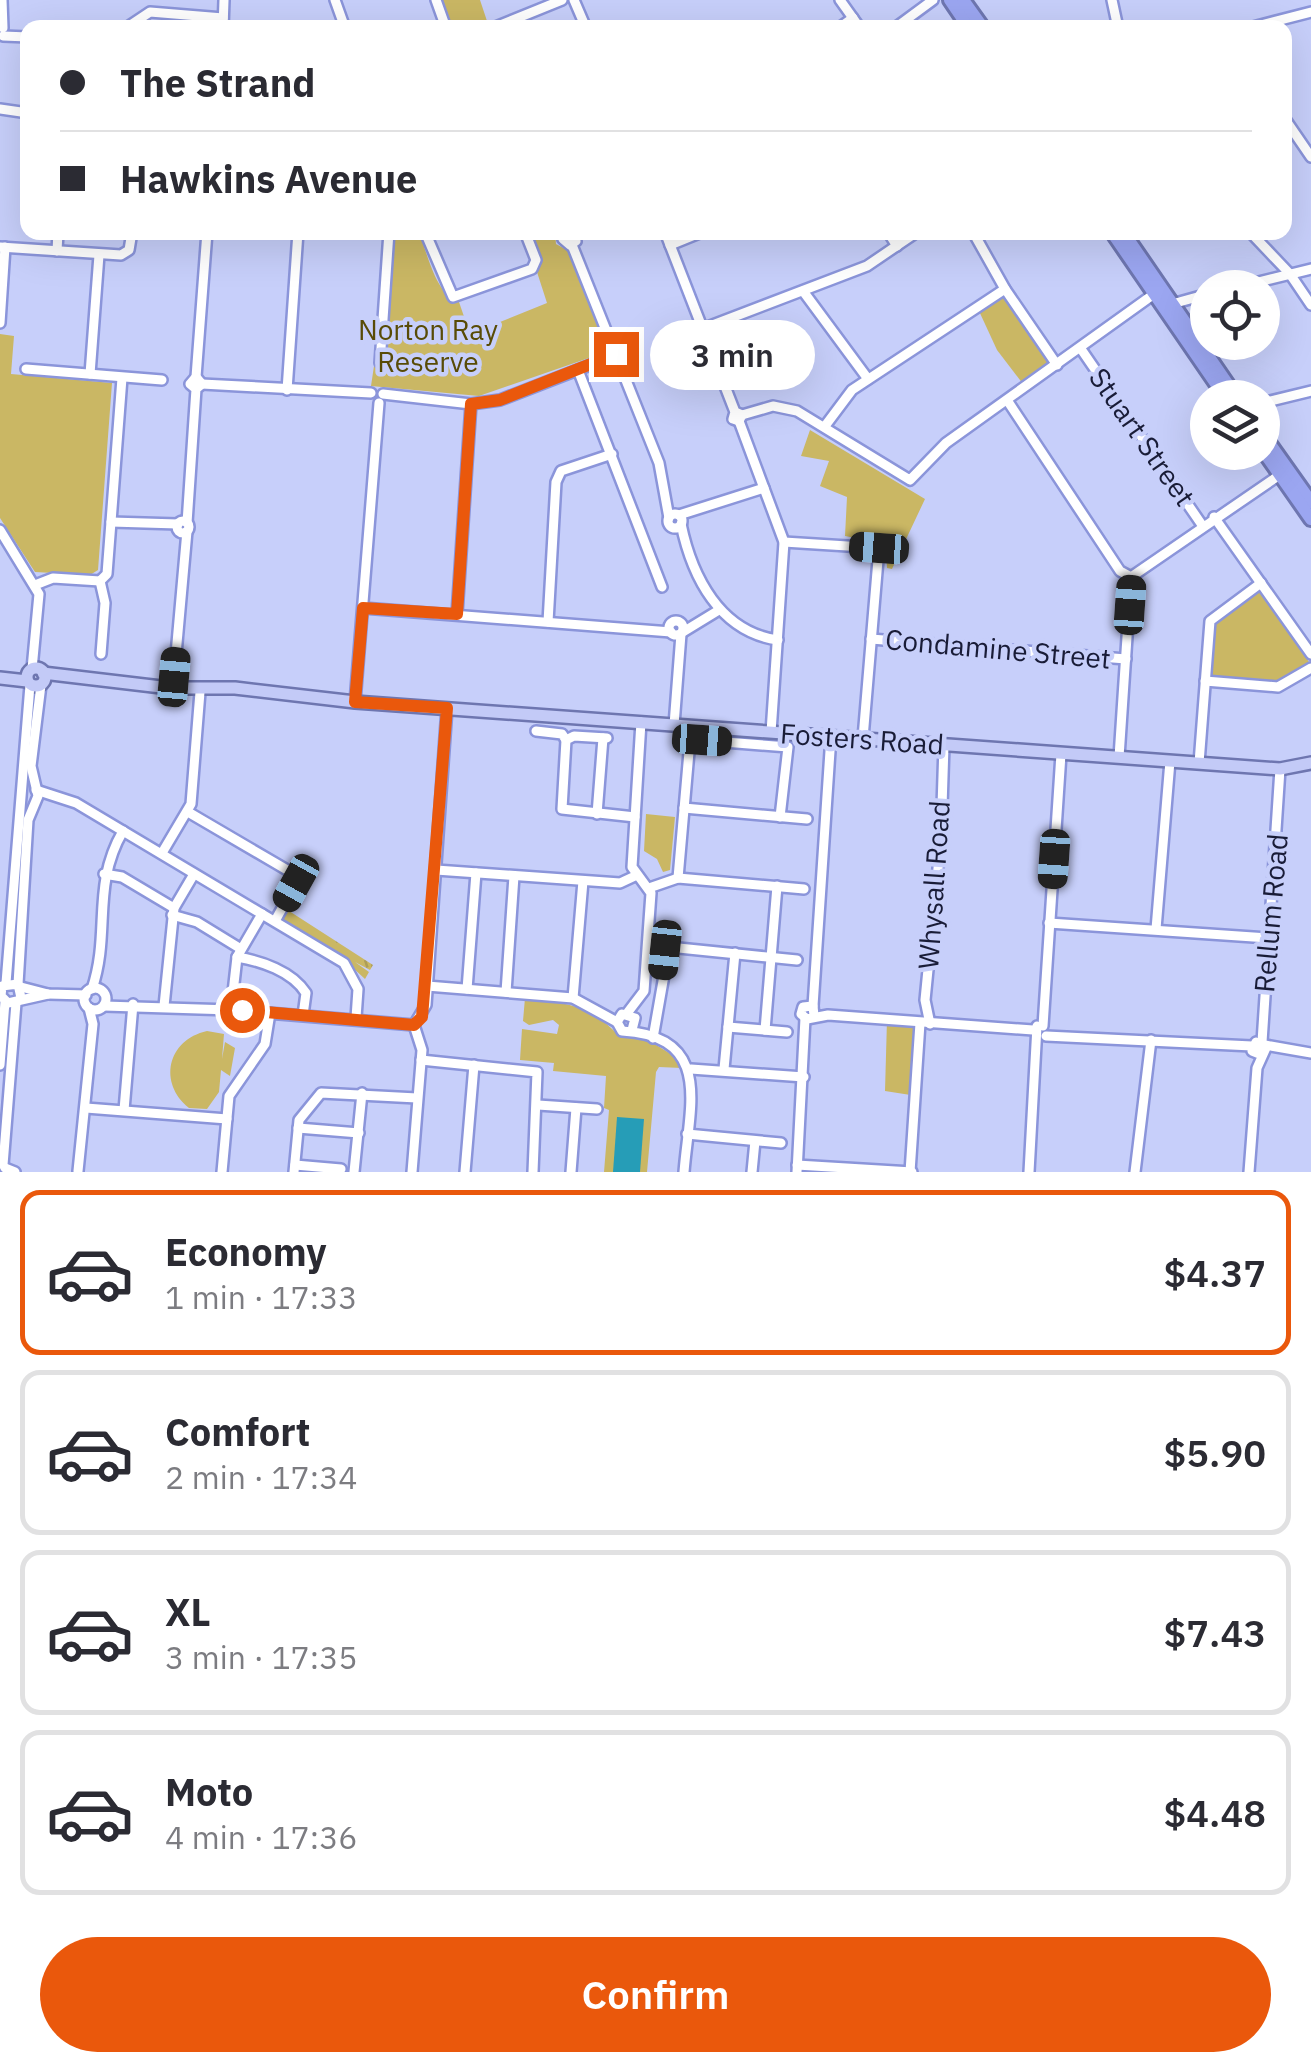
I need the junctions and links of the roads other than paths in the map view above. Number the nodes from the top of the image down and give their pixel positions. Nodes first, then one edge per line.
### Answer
1 (2, 0) edge
2 (150, 0) edge
3 (562, 0) edge
4 (932, 0) edge
5 (150, 12) junction
6 (1311, 12) edge
7 (0, 13) edge
8 (138, 20) edge
9 (195, 20) edge
10 (513, 20) edge
11 (906, 20) edge
12 (1280, 20) edge
13 (2, 31) edge
14 (1292, 127) edge
15 (1308, 146) edge
16 (1311, 156) edge
17 (58, 240) edge
18 (130, 240) edge
19 (207, 240) edge
20 (297, 240) edge
21 (388, 240) edge
22 (429, 240) edge
23 (528, 240) edge
24 (576, 240) edge
25 (668, 240) edge
26 (682, 240) edge
27 (893, 240) edge
28 (906, 240) edge
29 (977, 240) edge
30 (1118, 240) edge
31 (1128, 240) edge
32 (1258, 240) edge
33 (670, 245) junction
34 (897, 246) junction
35 (3, 247) edge
36 (57, 251) junction
37 (99, 255) junction
38 (1311, 269) edge
39 (1290, 274) junction
40 (1280, 276) edge
41 (1004, 289) junction
42 (804, 291) junction
43 (1158, 292) junction
44 (1190, 300) edge
45 (1311, 305) edge
46 (1169, 307) junction
47 (0, 323) edge
48 (702, 330) junction
49 (1081, 349) junction
50 (616, 354) junction
51 (380, 363) dead end
52 (1057, 365) junction
53 (26, 369) dead end
54 (578, 370) junction
55 (90, 374) junction
56 (122, 378) junction
57 (868, 379) junction
58 (162, 380) dead end
59 (1215, 380) edge
60 (1224, 380) edge
61 (198, 383) junction
62 (287, 390) junction
63 (1311, 391) edge
64 (377, 398) junction
65 (1280, 399) edge
66 (1008, 400) junction
67 (471, 404) junction
68 (739, 416) junction
69 (825, 426) junction
70 (612, 454) junction
71 (1280, 465) edge
72 (1280, 468) edge
73 (1284, 472) junction
74 (764, 488) junction
75 (1309, 506) edge
76 (1214, 517) junction
77 (677, 520) junction
78 (111, 522) junction
79 (1202, 524) junction
80 (182, 527) junction
81 (0, 530) edge
82 (784, 542) junction
83 (1131, 577) junction
84 (100, 581) junction
85 (1261, 583) junction
86 (35, 585) junction
87 (662, 587) dead end
88 (363, 608) junction
89 (719, 610) junction
90 (457, 614) junction
91 (548, 622) junction
92 (676, 630) junction
93 (871, 639) junction
94 (778, 640) junction
95 (101, 654) dead end
96 (1311, 654) edge
97 (1126, 660) junction
98 (1311, 668) edge
99 (0, 675) edge
100 (35, 678) junction
101 (1206, 681) junction
102 (173, 688) junction
103 (200, 692) junction
104 (293, 695) junction
105 (355, 702) junction
106 (447, 708) junction
107 (642, 722) junction
108 (674, 725) junction
109 (536, 731) dead end
110 (770, 732) junction
111 (830, 736) junction
112 (863, 738) junction
113 (566, 740) junction
114 (944, 745) junction
115 (1061, 754) junction
116 (1119, 757) junction
117 (1170, 761) junction
118 (1198, 763) junction
119 (1311, 763) edge
120 (1283, 769) junction
121 (31, 788) junction
122 (29, 803) junction
123 (83, 807) junction
124 (684, 808) junction
125 (188, 812) junction
126 (597, 814) junction
127 (635, 817) junction
128 (780, 817) junction
129 (806, 819) dead end
130 (123, 831) junction
131 (162, 853) junction
132 (436, 870) junction
133 (476, 873) junction
134 (104, 874) junction
135 (194, 874) junction
136 (514, 876) junction
137 (635, 876) junction
138 (678, 878) junction
139 (582, 880) junction
140 (777, 886) junction
141 (649, 888) junction
142 (804, 888) dead end
143 (173, 912) junction
144 (262, 914) junction
145 (274, 922) junction
146 (1049, 924) junction
147 (1156, 929) junction
148 (1268, 938) junction
149 (239, 953) junction
150 (735, 953) junction
151 (771, 956) junction
152 (797, 960) dead end
153 (427, 986) junction
154 (467, 989) junction
155 (9, 992) edge
156 (506, 992) junction
157 (573, 998) junction
158 (96, 1000) junction
159 (127, 1003) junction
160 (164, 1006) junction
161 (231, 1010) junction
162 (811, 1010) junction
163 (270, 1013) junction
164 (304, 1015) junction
165 (356, 1018) junction
166 (630, 1022) junction
167 (925, 1024) junction
168 (414, 1025) junction
169 (728, 1027) junction
170 (765, 1030) junction
171 (787, 1032) dead end
172 (1042, 1033) junction
173 (652, 1038) junction
174 (1151, 1040) junction
175 (1258, 1049) junction
176 (1311, 1053) edge
177 (421, 1060) junction
178 (0, 1065) edge
179 (474, 1065) junction
180 (724, 1069) junction
181 (691, 1070) junction
182 (804, 1077) junction
183 (362, 1093) junction
184 (417, 1098) junction
185 (538, 1104) junction
186 (86, 1108) junction
187 (576, 1108) junction
188 (124, 1110) junction
189 (597, 1110) dead end
190 (226, 1120) junction
191 (298, 1128) junction
192 (360, 1133) junction
193 (687, 1134) junction
194 (755, 1141) junction
195 (782, 1143) dead end
196 (6, 1168) edge
197 (295, 1169) edge
198 (342, 1169) dead end
199 (797, 1169) edge
200 (81, 1171) edge
201 (222, 1172) edge
202 (354, 1172) edge
203 (412, 1172) edge
204 (465, 1172) edge
205 (533, 1172) edge
206 (571, 1172) edge
207 (684, 1172) edge
208 (752, 1172) edge
209 (911, 1172) edge
210 (1029, 1172) edge
211 (1135, 1172) edge
212 (1249, 1172) edge

1 - 7 street
2 - 5 street
3 - 10 street
4 - 11 street
5 - 8 street
5 - 9 street
6 - 12 street
7 - 13 street
14 - 15 street
15 - 16 street
17 - 36 street
18 - 37 street
19 - 61 street
20 - 62 street
21 - 51 street
22 - 23 street
24 - 50 street
25 - 33 street
26 - 33 street
27 - 34 street
28 - 34 street
29 - 41 street
30 - 43 highway
31 - 43 highway
32 - 39 street
33 - 48 street
34 - 42 street
35 - 36 street
35 - 47 street
36 - 37 street
37 - 55 street
38 - 39 street
39 - 40 street
39 - 45 street
41 - 52 street
41 - 57 street
42 - 48 street
42 - 57 street
43 - 46 highway
43 - 49 street
44 - 46 street
46 - 59 highway
46 - 60 highway
48 - 68 street
49 - 52 street
49 - 79 street, Stuart Street
50 - 54 street
50 - 77 street
52 - 66 street
53 - 55 street
54 - 67 street
54 - 70 street
55 - 56 street
56 - 58 street
56 - 78 street
57 - 69 street
61 - 62 street
61 - 80 street
62 - 64 street
63 - 65 street
64 - 67 street
64 - 88 street
66 - 69 street
66 - 83 street
67 - 90 street
68 - 69 street
68 - 74 street
70 - 87 street
70 - 91 street
71 - 73 highway
72 - 73 highway
73 - 75 highway
73 - 76 street
74 - 77 street
74 - 82 street
76 - 79 street
76 - 85 street
77 - 89 street
78 - 80 street
78 - 84 street
79 - 83 street
80 - 102 street
81 - 86 street
82 - 93 street
82 - 94 street
83 - 97 street
84 - 86 street
84 - 95 street
85 - 96 street
85 - 101 street
86 - 100 street
88 - 90 street
88 - 105 street
89 - 92 street
89 - 94 street
90 - 91 street
91 - 92 street
92 - 108 street
93 - 97 street, Condamine Street
93 - 112 street
94 - 110 street
97 - 116 street
98 - 101 street
99 - 100 main road, Fosters Road
100 - 102 main road, Fosters Road
100 - 121 street
101 - 118 street
102 - 103 main road, Fosters Road
102 - 104 main road, Fosters Road
103 - 104 main road, Fosters Road
103 - 125 street
104 - 105 main road, Fosters Road
105 - 106 main road, Fosters Road
106 - 107 main road, Fosters Road
106 - 132 street
107 - 108 main road, Fosters Road
107 - 127 street
108 - 110 main road, Fosters Road
109 - 113 street
110 - 111 main road, Fosters Road
111 - 112 main road, Fosters Road
111 - 162 street
112 - 114 main road, Fosters Road
113 - 126 street
113 - 126 street
114 - 115 main road, Fosters Road
114 - 167 street, Whysall Road
115 - 116 main road, Fosters Road
115 - 146 street
116 - 117 main road, Fosters Road
117 - 118 main road, Fosters Road
117 - 147 street
118 - 120 main road, Fosters Road
119 - 120 main road, Fosters Road
120 - 148 street, Rellum Road
121 - 122 street
121 - 122 street
121 - 123 street
122 - 123 street
122 - 155 street
123 - 130 street
124 - 128 street
124 - 128 street
124 - 138 street
125 - 131 street
125 - 145 street
126 - 127 street
127 - 137 street
128 - 129 street
130 - 131 street
130 - 134 street
131 - 135 street
132 - 133 street
132 - 153 street
133 - 136 street
133 - 154 street
134 - 143 street
134 - 158 street
135 - 143 street
135 - 144 street
136 - 139 street
136 - 156 street
137 - 139 street
137 - 141 street
138 - 140 street
138 - 141 street
139 - 157 street
140 - 142 street
140 - 151 street
141 - 166 street
143 - 149 street
143 - 160 street
144 - 145 street
144 - 149 street
145 - 165 street
146 - 147 street
146 - 172 street
147 - 148 street
148 - 175 street, Rellum Road
149 - 161 street
149 - 164 street
150 - 151 street
150 - 169 street
150 - 173 street
151 - 152 street
151 - 170 street
153 - 154 street
153 - 168 street
154 - 156 street
155 - 158 street
155 - 178 street
155 - 196 street
156 - 157 street
157 - 166 street
158 - 159 street
158 - 186 street
159 - 160 street
159 - 188 street
160 - 161 street
161 - 163 street
162 - 167 street
162 - 182 street
163 - 164 street
163 - 190 street
164 - 165 street
165 - 168 street
166 - 173 street
167 - 172 street
167 - 209 street, Whysall Road
168 - 177 street
169 - 170 street
169 - 180 street
170 - 171 street
172 - 174 street
172 - 210 street
173 - 181 street
174 - 175 street
174 - 211 street
175 - 176 street
175 - 212 street, Rellum Road
177 - 179 street
177 - 184 street
179 - 185 street
179 - 204 street
180 - 181 street
180 - 182 street
181 - 193 street
182 - 199 street
183 - 184 street
183 - 191 street
183 - 192 street
184 - 203 street
185 - 187 street
185 - 205 street
186 - 188 street
186 - 200 street
187 - 189 street
187 - 206 street
188 - 190 street
190 - 201 street
191 - 192 street
191 - 197 street
192 - 202 street
193 - 194 street
193 - 207 street
194 - 195 street
194 - 208 street
197 - 198 street
199 - 209 street

